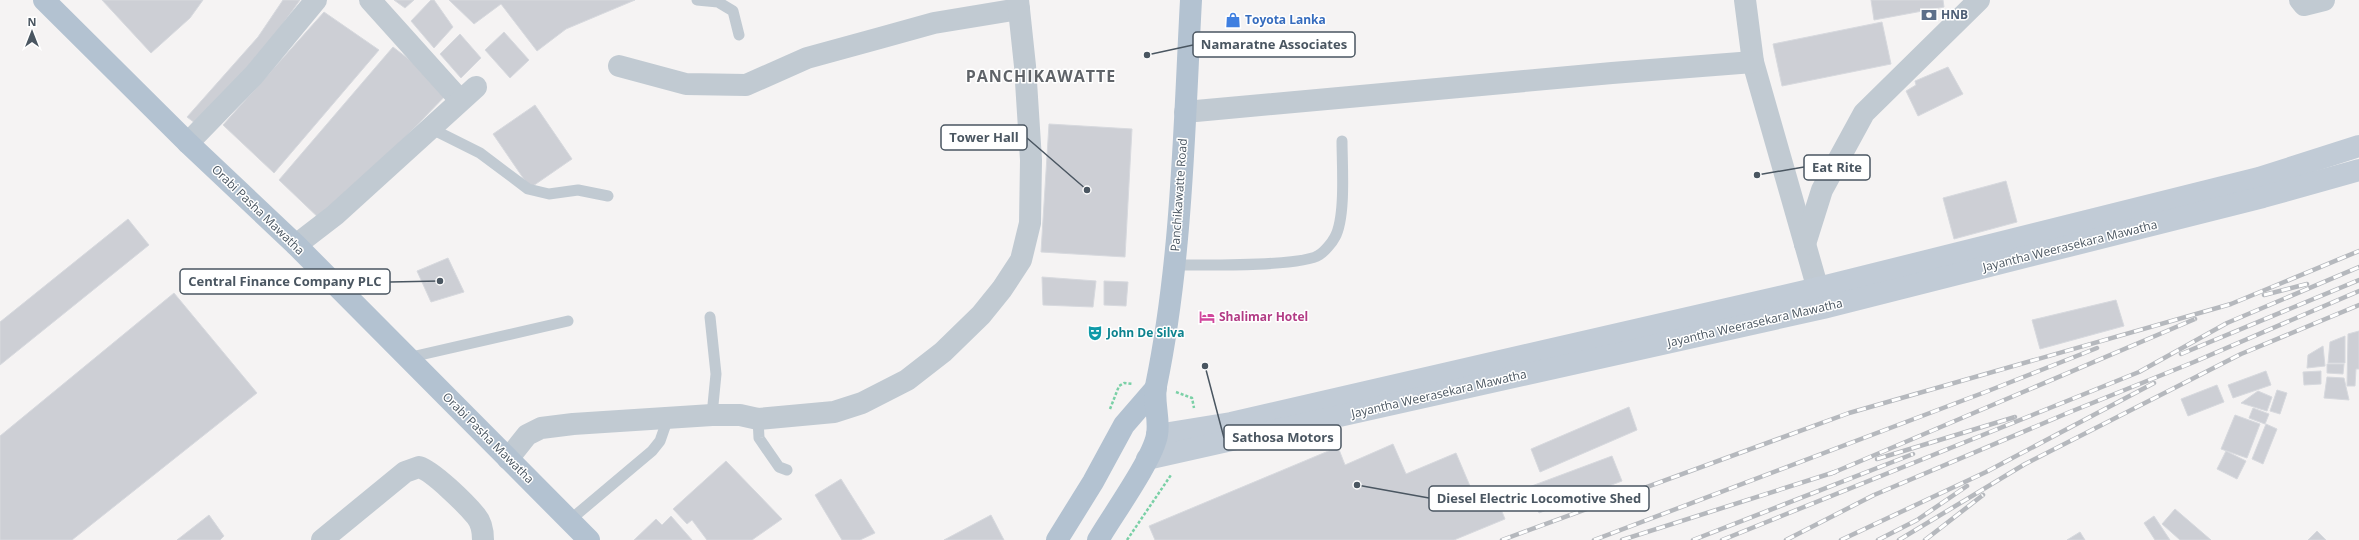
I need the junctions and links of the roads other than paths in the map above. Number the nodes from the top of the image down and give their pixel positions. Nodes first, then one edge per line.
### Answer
1 (44, 0) edge
2 (316, 0) edge
3 (370, 0) edge
4 (697, 0) edge
5 (1191, 0) edge
6 (1744, 0) edge
7 (1979, 0) edge
8 (2300, 0) edge
9 (2324, 0) edge
10 (1019, 4) edge
11 (739, 35) dead end
12 (1753, 62) junction
13 (619, 66) dead end
14 (1185, 112) junction
15 (432, 129) junction
16 (1342, 140) dead end
17 (188, 143) junction
18 (2359, 146) edge
19 (2359, 170) edge
20 (608, 196) dead end
21 (1805, 244) junction
22 (296, 245) junction
23 (1174, 265) junction
24 (1820, 298) junction
25 (710, 317) dead end
26 (568, 321) dead end
27 (408, 358) junction
28 (1156, 388) junction
29 (712, 415) junction
30 (668, 418) junction
31 (758, 420) junction
32 (1157, 435) junction
33 (508, 459) junction
34 (1147, 459) junction
35 (787, 470) dead end
36 (570, 520) junction
37 (322, 540) edge
38 (483, 540) edge
39 (590, 540) edge
40 (1057, 540) edge
41 (1098, 540) edge

1 - 17 main road, Orabi Pasha Mawatha
2 - 17 street
3 - 15 street
4 - 11 lane
5 - 14 main road, Panchikawatte Road
6 - 12 street
7 - 21 street
8 - 9 street
10 - 13 street
10 - 31 street
12 - 14 street
12 - 21 street
14 - 23 main road, Panchikawatte Road
15 - 20 lane
15 - 22 street
16 - 23 lane
17 - 22 main road, Orabi Pasha Mawatha
18 - 24 main road, Jayantha Weerasekara Mawatha
19 - 24 main road, Jayantha Weerasekara Mawatha
21 - 24 street
22 - 27 main road, Orabi Pasha Mawatha
23 - 28 main road, Panchikawatte Road
24 - 32 main road, Jayantha Weerasekara Mawatha
24 - 34 main road, Jayantha Weerasekara Mawatha
25 - 29 lane
26 - 27 lane
27 - 33 main road, Orabi Pasha Mawatha
28 - 32 main road, Panchikawatte Road
28 - 40 main road, Panchikawatte Road
29 - 30 street
29 - 31 street
30 - 33 street
30 - 36 lane
31 - 35 lane
32 - 34 main road, Panchikawatte Road
33 - 36 main road, Orabi Pasha Mawatha
34 - 41 main road, Panchikawatte Road
36 - 39 main road, Orabi Pasha Mawatha
37 - 38 street

